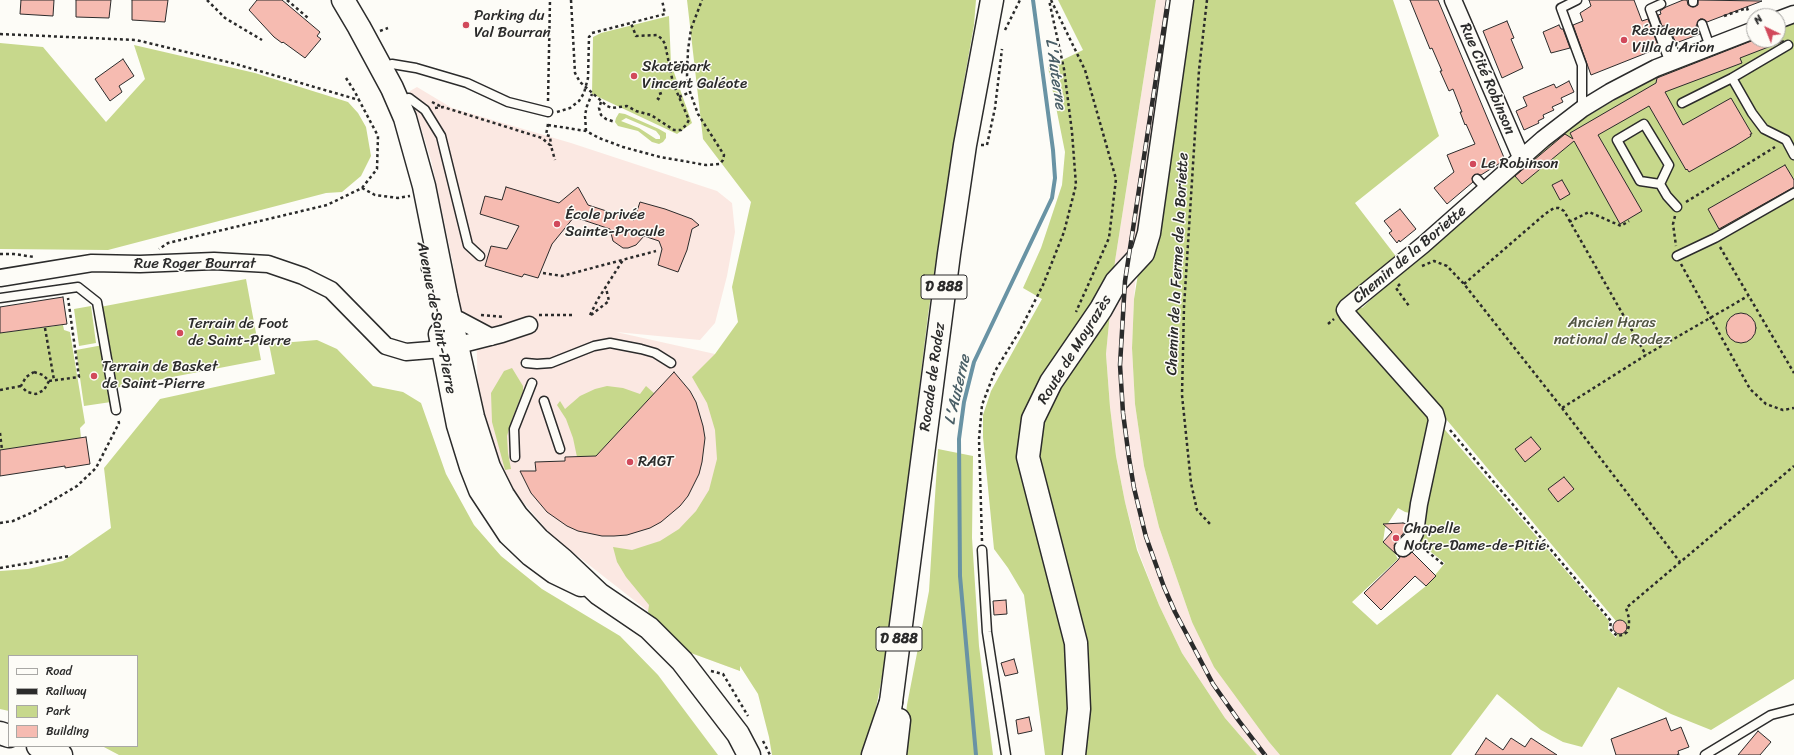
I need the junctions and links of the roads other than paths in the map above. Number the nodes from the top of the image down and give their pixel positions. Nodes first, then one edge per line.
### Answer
1 (327, 0) edge
2 (343, 0) edge
3 (992, 0) edge
4 (1182, 0) edge
5 (1453, 0) edge
6 (1577, 0) edge
7 (1661, 4) dead end
8 (1702, 24) dead end
9 (1664, 31) dead end
10 (1746, 33) edge
11 (1788, 45) dead end
12 (1710, 47) junction
13 (1674, 61) junction
14 (392, 64) dead end
15 (1732, 78) junction
16 (398, 100) junction
17 (1682, 103) dead end
18 (1582, 109) junction
19 (548, 112) road end
20 (1794, 155) edge
21 (1521, 157) junction
22 (1660, 184) junction
23 (1794, 193) edge
24 (1677, 207) road end
25 (480, 256) dead end
26 (1677, 256) road end
27 (0, 278) edge
28 (0, 298) edge
29 (445, 323) junction
30 (529, 325) dead end
31 (491, 337) junction
32 (450, 347) junction
33 (526, 363) dead end
34 (671, 363) dead end
35 (532, 383) dead end
36 (544, 401) dead end
37 (116, 410) road end
38 (560, 449) dead end
39 (515, 457) dead end
40 (1408, 544) road end
41 (982, 550) road end
42 (907, 576) junction
43 (599, 594) junction
44 (891, 702) junction
45 (1794, 709) edge
46 (41, 747) edge
47 (61, 755) edge
48 (749, 755) edge
49 (873, 755) edge
50 (884, 755) edge
51 (895, 755) edge
52 (1006, 755) edge
53 (1074, 755) edge
54 (1705, 755) edge

1 - 29 main road, Avenue de Saint-Pierre
2 - 16 main road, Avenue de Saint-Pierre
3 - 42 main road, Rocade de Rodez / D 888
4 - 53 main road, Route de Moyrazès
5 - 21 street, Rue Cité Robinson
6 - 18 lane
7 - 13 lane
8 - 12 lane
9 - 13 lane
10 - 12 street, Chemin de la Boriette
11 - 15 lane
12 - 13 street, Chemin de la Boriette
13 - 18 street, Chemin de la Boriette
14 - 19 lane
15 - 17 lane
15 - 20 lane
16 - 25 lane
16 - 29 main road, Avenue de Saint-Pierre
18 - 21 street, Chemin de la Boriette
21 - 40 street, Chemin de la Boriette
22 - 22 lane
22 - 24 lane
23 - 26 lane
27 - 32 street, Rue Roger Bourrat
28 - 37 lane
29 - 31 street
29 - 32 main road, Avenue de Saint-Pierre
30 - 31 street, Rue Roger Bourrat
31 - 32 street, Rue Roger Bourrat
32 - 43 main road, Avenue de Saint-Pierre
32 - 43 main road, Avenue de Saint-Pierre
33 - 34 lane
35 - 39 lane
36 - 38 lane
41 - 52 lane
42 - 44 main road, Rocade de Rodez / D 888
42 - 51 main road
43 - 48 main road, Avenue de Saint-Pierre
44 - 49 main road
44 - 50 main road, Rocade de Rodez / D 888
45 - 54 lane
46 - 47 main road

